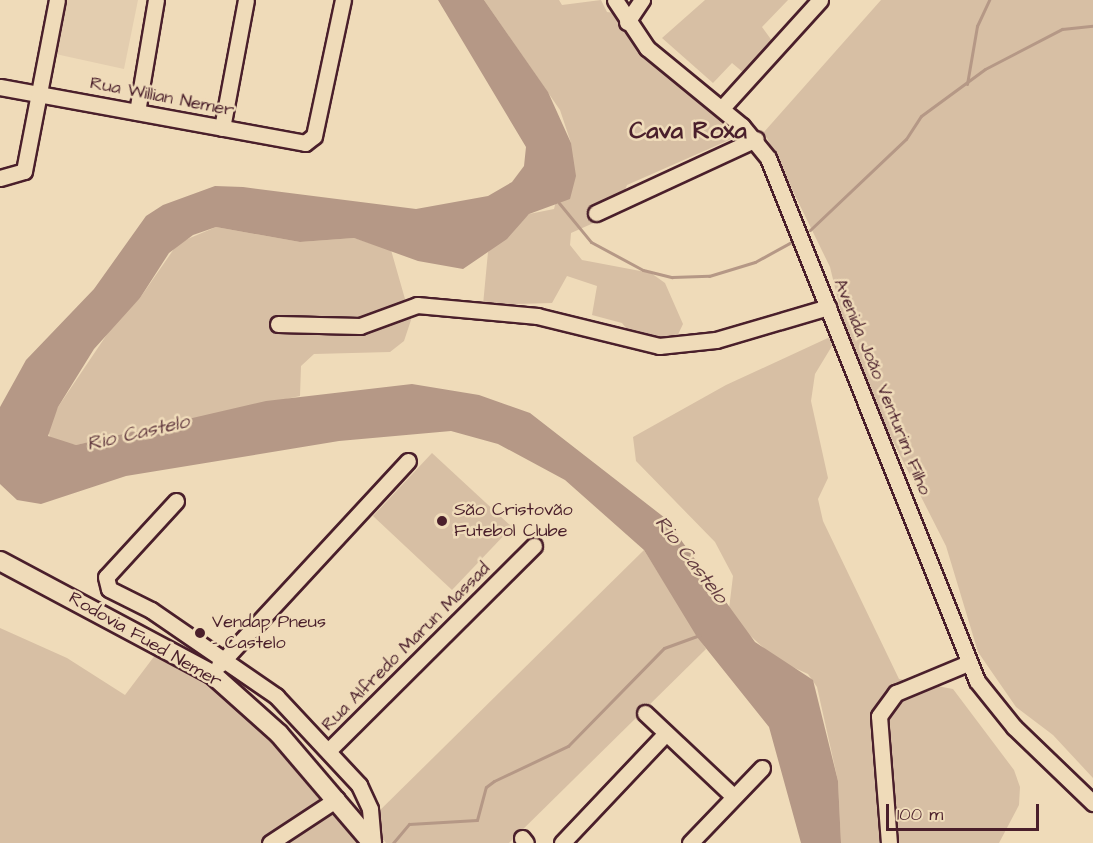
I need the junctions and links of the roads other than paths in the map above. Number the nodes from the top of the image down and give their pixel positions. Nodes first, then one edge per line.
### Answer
1 (57, 0) edge
2 (156, 0) edge
3 (246, 0) edge
4 (343, 0) edge
5 (615, 0) edge
6 (642, 0) edge
7 (820, 0) edge
8 (627, 22) junction
9 (0, 87) edge
10 (40, 95) junction
11 (723, 108) junction
12 (137, 112) junction
13 (222, 128) junction
14 (756, 140) junction
15 (0, 178) edge
16 (596, 213) dead end
17 (828, 307) junction
18 (278, 324) dead end
19 (408, 461) dead end
20 (176, 501) dead end
21 (534, 546) dead end
22 (3, 565) edge
23 (224, 659) junction
24 (969, 663) junction
25 (212, 675) junction
26 (645, 712) dead end
27 (666, 733) junction
28 (330, 749) junction
29 (762, 768) dead end
30 (734, 797) junction
31 (337, 799) junction
32 (1093, 803) edge
33 (270, 843) edge
34 (372, 843) edge
35 (562, 843) edge
36 (690, 843) edge
37 (889, 843) edge

1 - 10 street
2 - 12 street
3 - 13 street
4 - 13 street, Rua Willian Nemer
5 - 8 street, Avenida João Venturim Filho
6 - 8 street
7 - 11 street
8 - 11 street, Avenida João Venturim Filho
9 - 10 street, Rua Willian Nemer
10 - 12 street, Rua Willian Nemer
10 - 15 street
11 - 14 street, Avenida João Venturim Filho
12 - 13 street, Rua Willian Nemer
14 - 16 street
14 - 17 street, Avenida João Venturim Filho
17 - 18 street
17 - 24 street, Avenida João Venturim Filho
19 - 23 street
20 - 23 street
21 - 28 street, Rua Alfredo Marun Massad
22 - 25 main road, Rodovia Fued Nemer
23 - 25 street
23 - 28 street
24 - 32 street, Avenida João Venturim Filho
24 - 37 street
25 - 31 main road, Rodovia Fued Nemer
26 - 27 street
27 - 30 street
27 - 35 street
28 - 34 street
29 - 30 street
30 - 36 street
31 - 33 street
31 - 34 main road, Rodovia Fued Nemer

